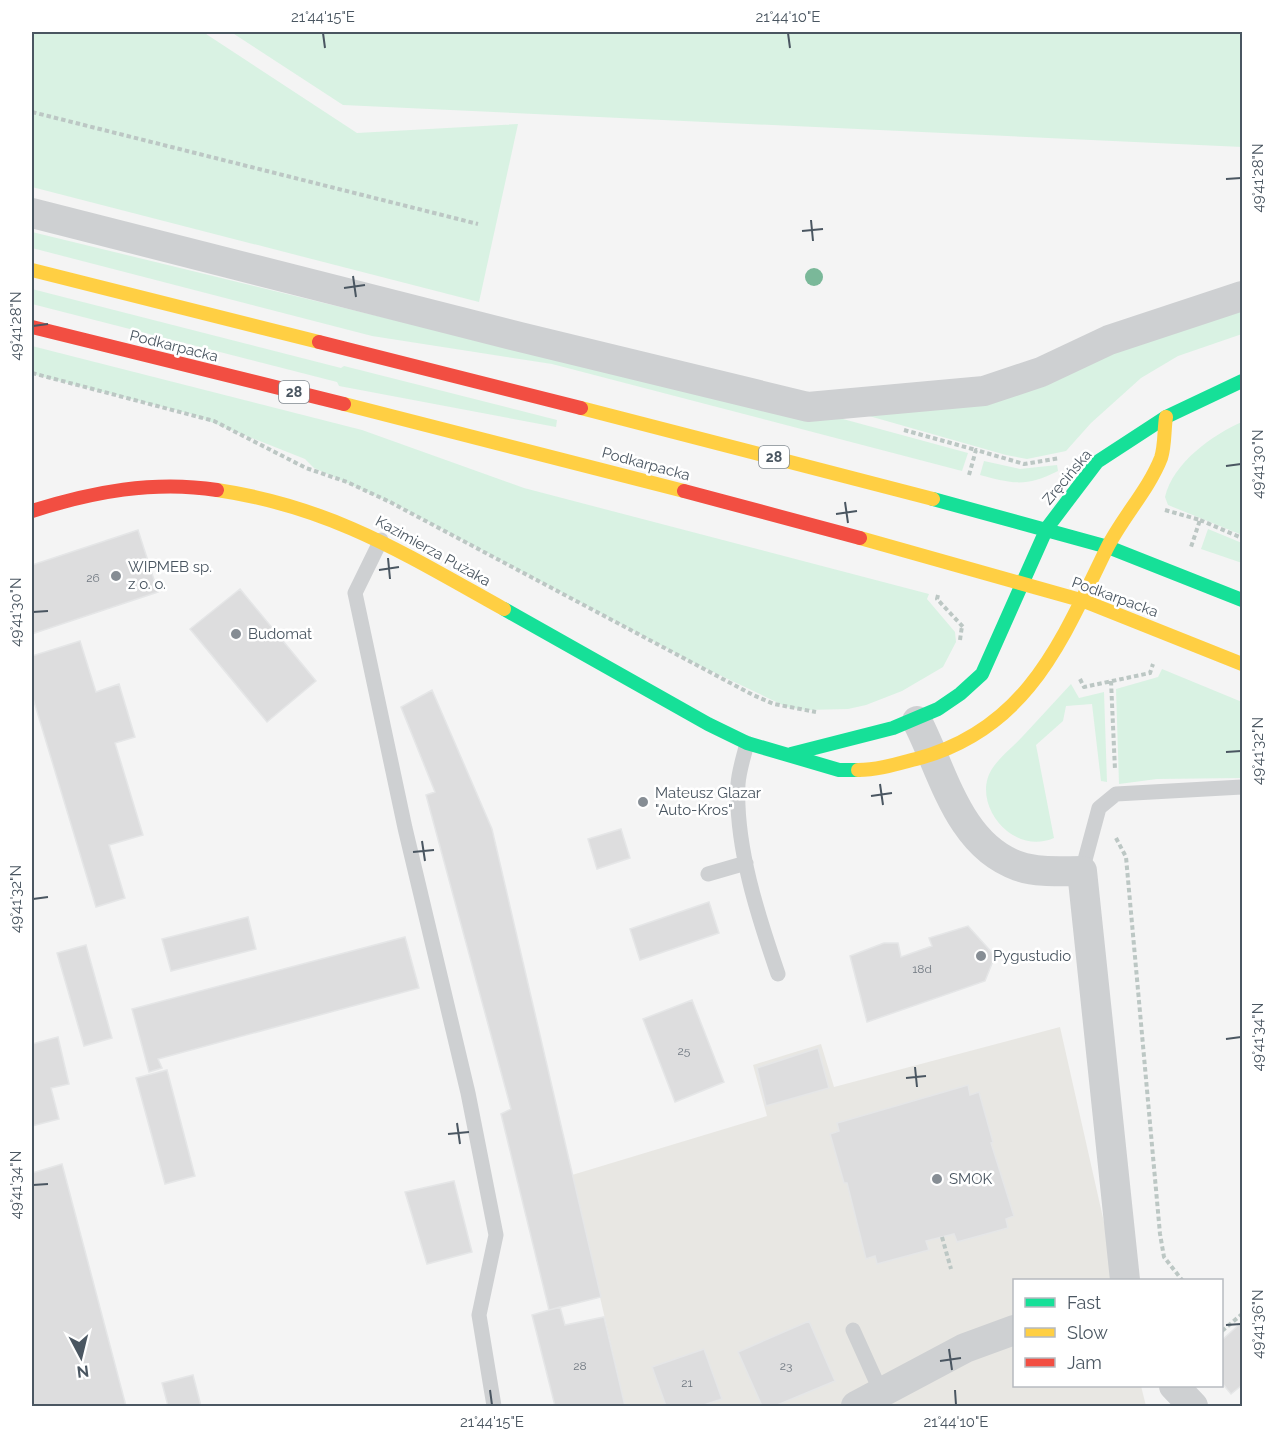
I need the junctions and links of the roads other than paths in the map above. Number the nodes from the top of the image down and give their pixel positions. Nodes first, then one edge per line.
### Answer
1 (32, 213) edge
2 (32, 270) edge
3 (1242, 296) edge
4 (32, 327) edge
5 (1242, 381) edge
6 (1166, 417) junction
7 (32, 511) edge
8 (1047, 528) junction
9 (381, 540) junction
10 (1108, 547) junction
11 (1022, 583) junction
12 (1242, 600) edge
13 (1084, 601) junction
14 (1242, 664) edge
15 (917, 721) junction
16 (747, 742) junction
17 (791, 754) junction
18 (934, 754) junction
19 (1242, 788) edge
20 (746, 863) junction
21 (1082, 871) junction
22 (708, 874) dead end
23 (778, 974) dead end
24 (1125, 1279) edge
25 (853, 1330) dead end
26 (1013, 1330) edge
27 (1175, 1387) edge
28 (868, 1400) edge
29 (494, 1407) edge
30 (1193, 1407) edge

1 - 3 street
2 - 8 main road, 28
4 - 11 main road, Podkarpacka / 28
5 - 6 main road, Zręcińska
6 - 8 main road, Zręcińska
6 - 10 main road
7 - 9 main road, Kazimierza Pużaka
8 - 10 main road, 28
8 - 11 main road, Zręcińska
9 - 16 main road, Kazimierza Pużaka
9 - 29 lane
10 - 12 main road, 28
10 - 13 main road
11 - 13 main road, Podkarpacka / 28
11 - 15 main road
13 - 14 main road, Podkarpacka / 28
13 - 18 main road, Kazimierza Pużaka
15 - 17 main road
15 - 18 street
16 - 17 main road, Kazimierza Pużaka
16 - 20 lane
17 - 18 main road, Kazimierza Pużaka
18 - 21 street
19 - 21 lane
20 - 22 lane
20 - 23 lane
21 - 24 street
25 - 28 lane
26 - 28 street
27 - 30 street

